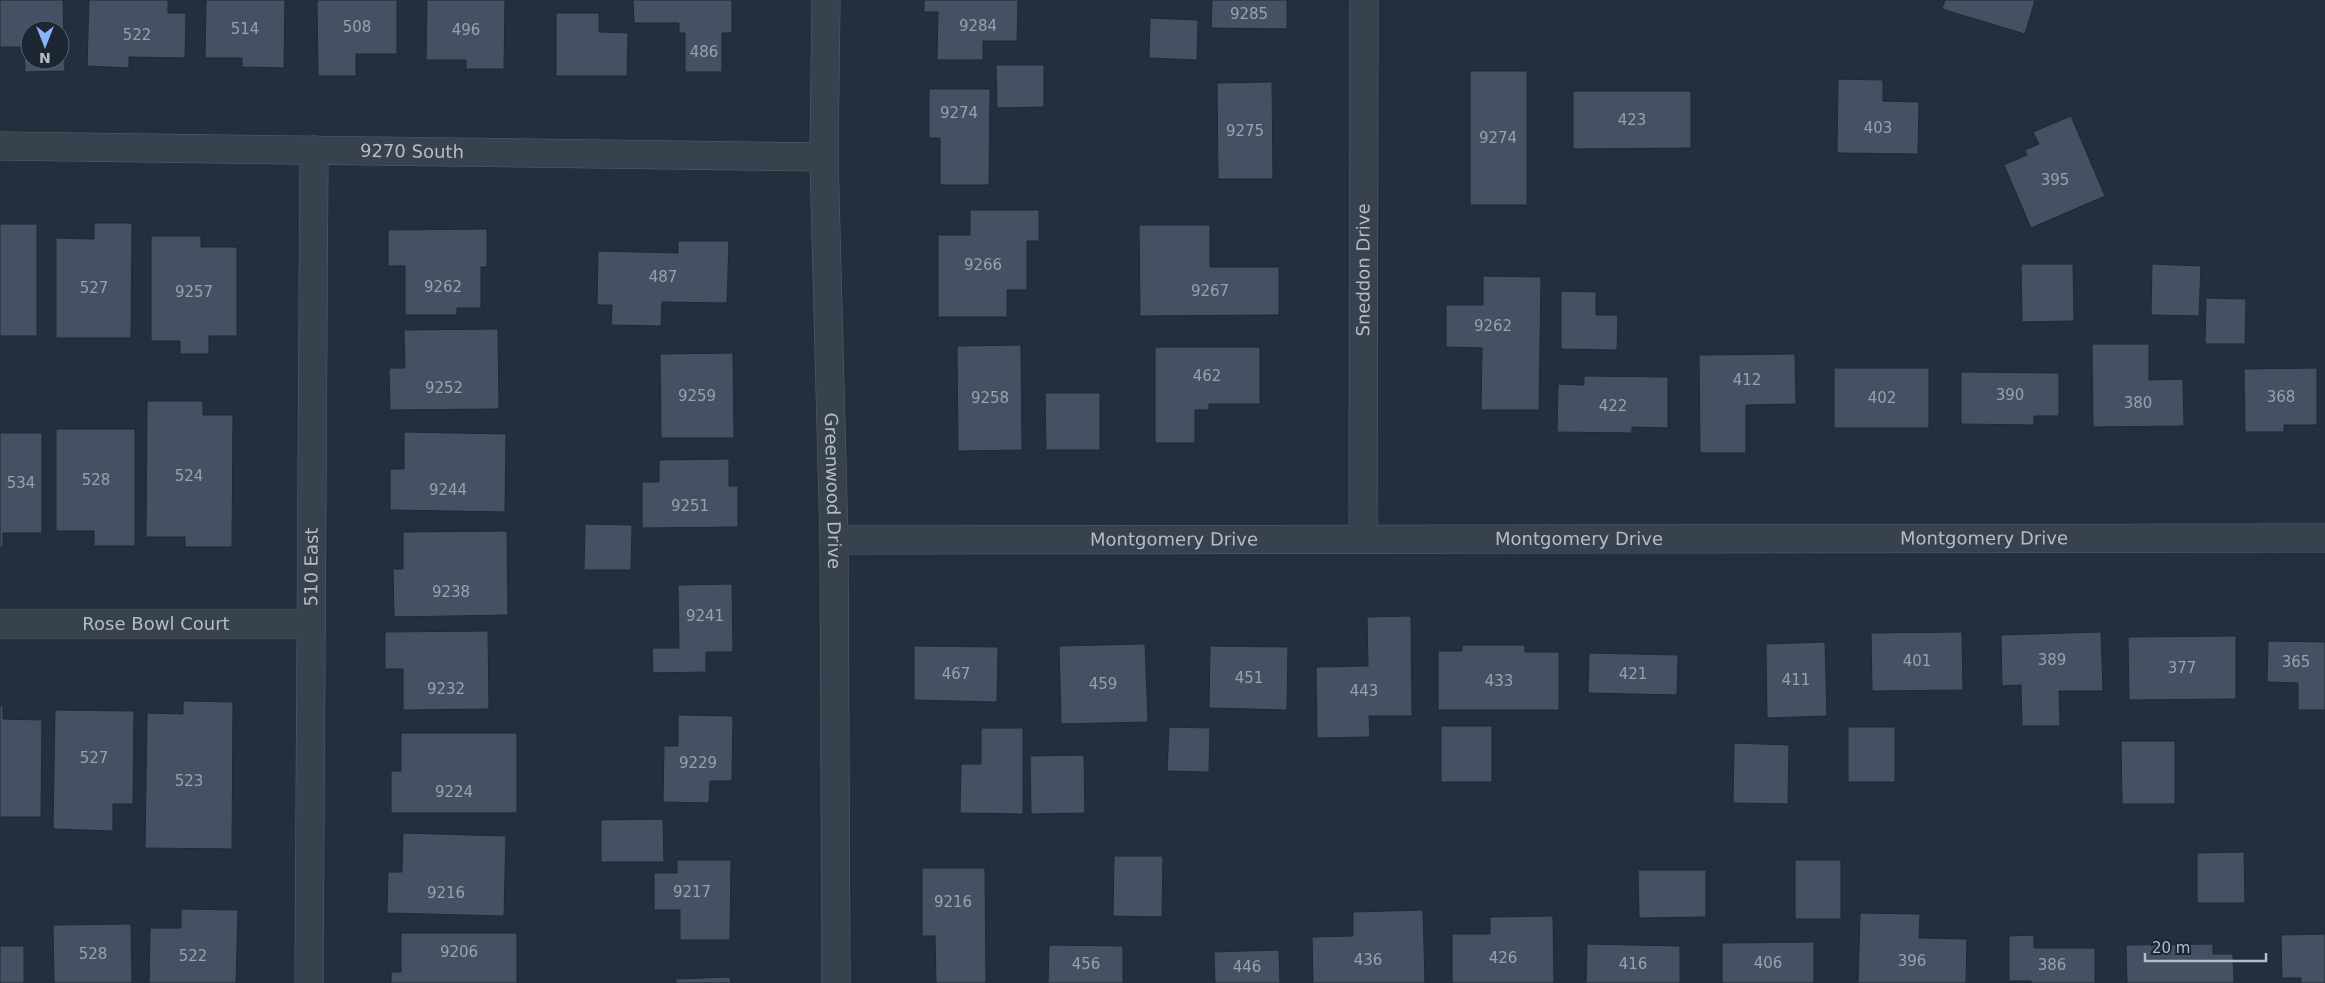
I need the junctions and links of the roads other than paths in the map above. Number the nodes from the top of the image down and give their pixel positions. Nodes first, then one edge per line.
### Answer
1 (826, 0) edge
2 (1364, 0) edge
3 (0, 146) edge
4 (314, 150) junction
5 (824, 156) junction
6 (2325, 538) edge
7 (1363, 539) junction
8 (834, 540) junction
9 (0, 624) edge
10 (311, 624) junction
11 (309, 983) edge
12 (836, 983) edge

1 - 5 street, Greenwood Drive
2 - 7 street, Sneddon Drive
3 - 4 street, 9270 South
4 - 5 street, 9270 South
4 - 10 street, 510 East
5 - 8 street, Greenwood Drive
6 - 7 street, Montgomery Drive
7 - 8 street, Montgomery Drive
8 - 12 street, Greenwood Drive
9 - 10 street, Rose Bowl Court
10 - 11 street, 510 East

